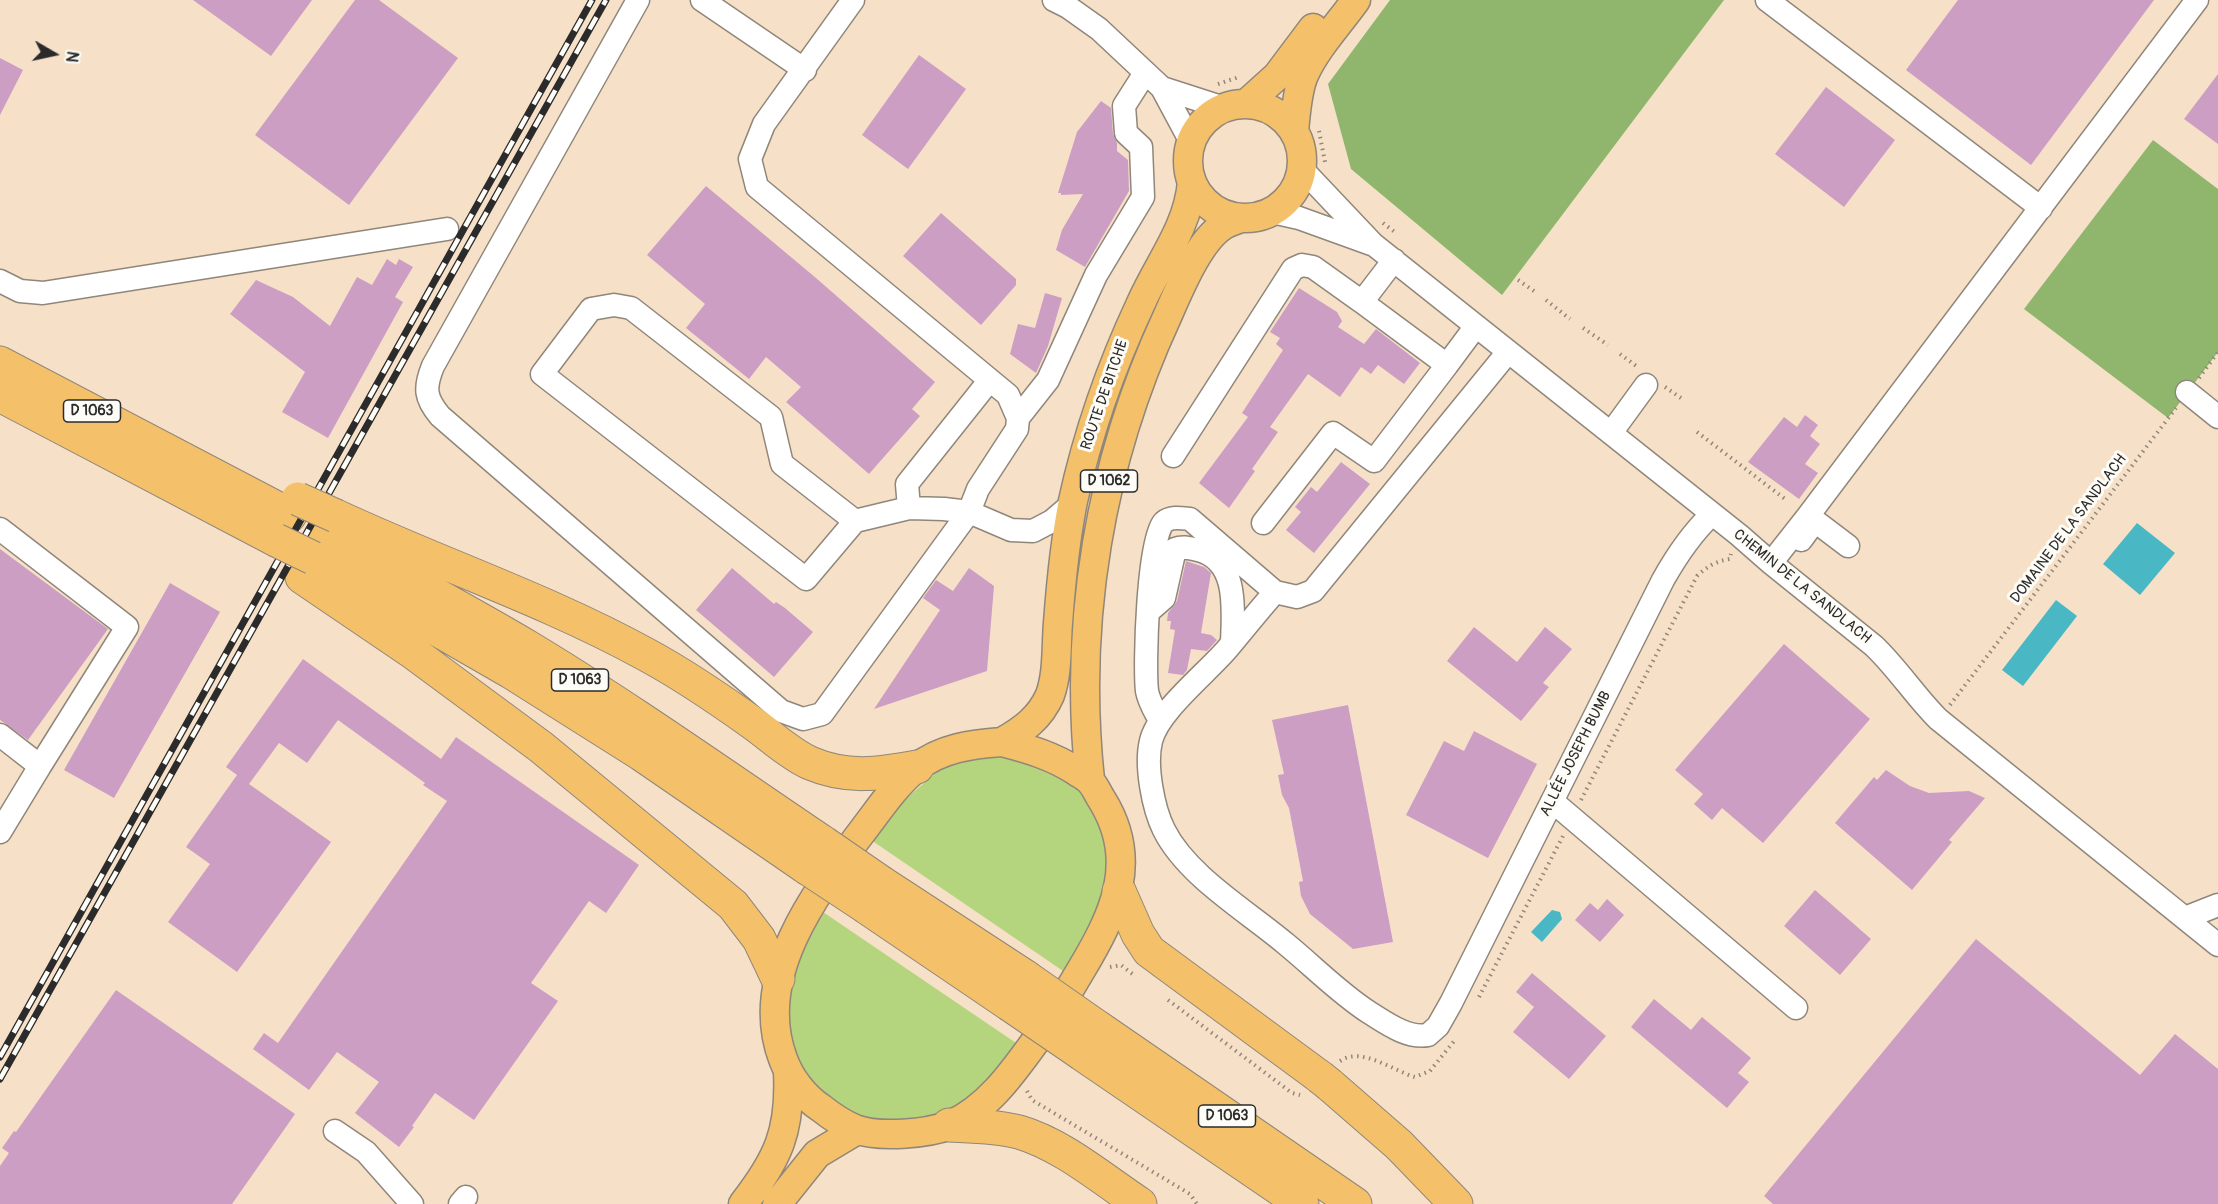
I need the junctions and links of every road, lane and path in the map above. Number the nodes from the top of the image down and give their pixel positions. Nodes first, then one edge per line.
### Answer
1 (638, 0) edge
2 (702, 0) edge
3 (853, 0) edge
4 (1333, 0) edge
5 (1356, 0) edge
6 (1767, 0) edge
7 (2197, 0) edge
8 (1064, 2) edge
9 (804, 70) junction
10 (1145, 73) junction
11 (1277, 76) junction
12 (1162, 88) junction
13 (1229, 99) junction
14 (1306, 129) junction
15 (1191, 142) junction
16 (1315, 168) junction
17 (1192, 182) junction
18 (2040, 208) junction
19 (1272, 212) junction
20 (1375, 215) dead end
21 (1241, 218) junction
22 (447, 230) dead end
23 (1400, 237) dead end
24 (1372, 244) junction
25 (1394, 260) junction
26 (1518, 280) dead end
27 (0, 281) edge
28 (1534, 291) dead end
29 (1546, 300) dead end
30 (1362, 302) junction
31 (1570, 319) dead end
32 (1476, 326) junction
33 (1583, 328) dead end
34 (1608, 345) dead end
35 (1508, 352) junction
36 (2218, 352) edge
37 (1620, 354) dead end
38 (0, 363) edge
39 (1447, 365) junction
40 (1649, 379) junction
41 (989, 381) junction
42 (2187, 392) junction
43 (0, 395) edge
44 (1681, 398) dead end
45 (2218, 417) edge
46 (1018, 418) junction
47 (1697, 432) dead end
48 (1611, 433) junction
49 (1173, 456) dead end
50 (1785, 499) dead end
51 (1073, 503) junction
52 (901, 509) junction
53 (969, 512) junction
54 (1712, 514) junction
55 (855, 521) junction
56 (274, 523) junction
57 (1263, 523) dead end
58 (0, 529) edge
59 (1739, 535) junction
60 (319, 546) junction
61 (1848, 546) dead end
62 (1775, 567) junction
63 (1275, 592) junction
64 (1148, 612) junction
65 (1232, 643) junction
66 (1961, 709) dead end
67 (1945, 710) junction
68 (1160, 721) junction
69 (0, 735) edge
70 (1002, 742) junction
71 (40, 766) junction
72 (917, 767) junction
73 (1090, 780) junction
74 (1552, 801) junction
75 (1572, 819) junction
76 (0, 832) edge
77 (1119, 891) junction
78 (2218, 905) edge
79 (2185, 918) junction
80 (2218, 945) edge
81 (1109, 967) dead end
82 (1137, 977) dead end
83 (778, 979) junction
84 (1163, 996) dead end
85 (1479, 998) dead end
86 (1796, 1008) dead end
87 (1459, 1034) dead end
88 (1091, 1041) junction
89 (788, 1072) junction
90 (1323, 1081) junction
91 (1025, 1085) dead end
92 (949, 1125) junction
93 (857, 1130) junction
94 (335, 1131) dead end
95 (417, 1204) edge
96 (743, 1204) edge
97 (777, 1204) edge
98 (1140, 1204) edge
99 (1197, 1204) edge
100 (1302, 1204) edge
101 (1355, 1204) edge
102 (1456, 1204) edge

1 - 53 street
2 - 9 street
3 - 9 street
4 - 11 main road
5 - 14 main road
6 - 18 street
7 - 18 street
8 - 10 street
9 - 41 street
10 - 12 street
10 - 46 street
11 - 13 main road
11 - 13 path
12 - 13 street
12 - 15 street
13 - 14 main road
13 - 15 main road
14 - 16 main road
14 - 16 path
15 - 17 main road
16 - 19 main road
16 - 24 street, CHEMIN DE LA SANDLACH
17 - 21 main road
17 - 51 main road, ROUTE DE BITCHE / D 1062
18 - 62 street
19 - 21 main road
19 - 24 street, CHEMIN DE LA SANDLACH
20 - 23 path
21 - 73 main road, ROUTE DE BITCHE / D 1062
22 - 27 street
24 - 25 street, CHEMIN DE LA SANDLACH
25 - 30 street
25 - 32 street, CHEMIN DE LA SANDLACH
26 - 28 path
29 - 31 path
30 - 39 street
30 - 49 street
32 - 35 street, CHEMIN DE LA SANDLACH
32 - 39 street
33 - 34 path
35 - 48 street, CHEMIN DE LA SANDLACH
35 - 63 street
36 - 42 path, DOMAINE DE LA SANDLACH
37 - 40 path
38 - 56 highway, D 1063
39 - 57 street
40 - 44 path
40 - 48 street
41 - 46 street
41 - 52 street
42 - 45 street
42 - 67 path, DOMAINE DE LA SANDLACH
43 - 56 highway, D 1063
46 - 53 street
47 - 50 path
48 - 54 street, CHEMIN DE LA SANDLACH
51 - 53 street
51 - 70 main road, ROUTE DE BITCHE / D 1062
52 - 53 street
52 - 55 street
54 - 59 street, CHEMIN DE LA SANDLACH
54 - 74 street, ALLÉE JOSEPH BUMB
55 - 55 street
56 - 60 highway, D 1063, bridge
56 - 60 highway, bridge
58 - 71 street
59 - 62 street, CHEMIN DE LA SANDLACH
59 - 75 path
60 - 72 highway
60 - 83 highway
60 - 88 highway, D 1063, bridge
61 - 62 street
62 - 67 street, CHEMIN DE LA SANDLACH
63 - 64 street
63 - 65 street
64 - 65 street
64 - 68 street
65 - 68 street
66 - 67 path
67 - 79 street, CHEMIN DE LA SANDLACH
68 - 74 street, ALLÉE JOSEPH BUMB
69 - 71 street
70 - 72 main road
70 - 73 main road
71 - 76 street
72 - 83 main road
73 - 77 main road
74 - 75 street
75 - 85 path
75 - 86 street
77 - 90 highway
77 - 92 main road
78 - 79 street
79 - 80 street, CHEMIN DE LA SANDLACH
81 - 82 path
83 - 89 main road
84 - 90 path
87 - 90 path
88 - 100 highway, D 1063
88 - 101 highway, D 1063
89 - 93 main road
89 - 96 main road
90 - 102 highway
91 - 99 path
92 - 93 main road
92 - 98 highway
93 - 97 main road
94 - 95 street

